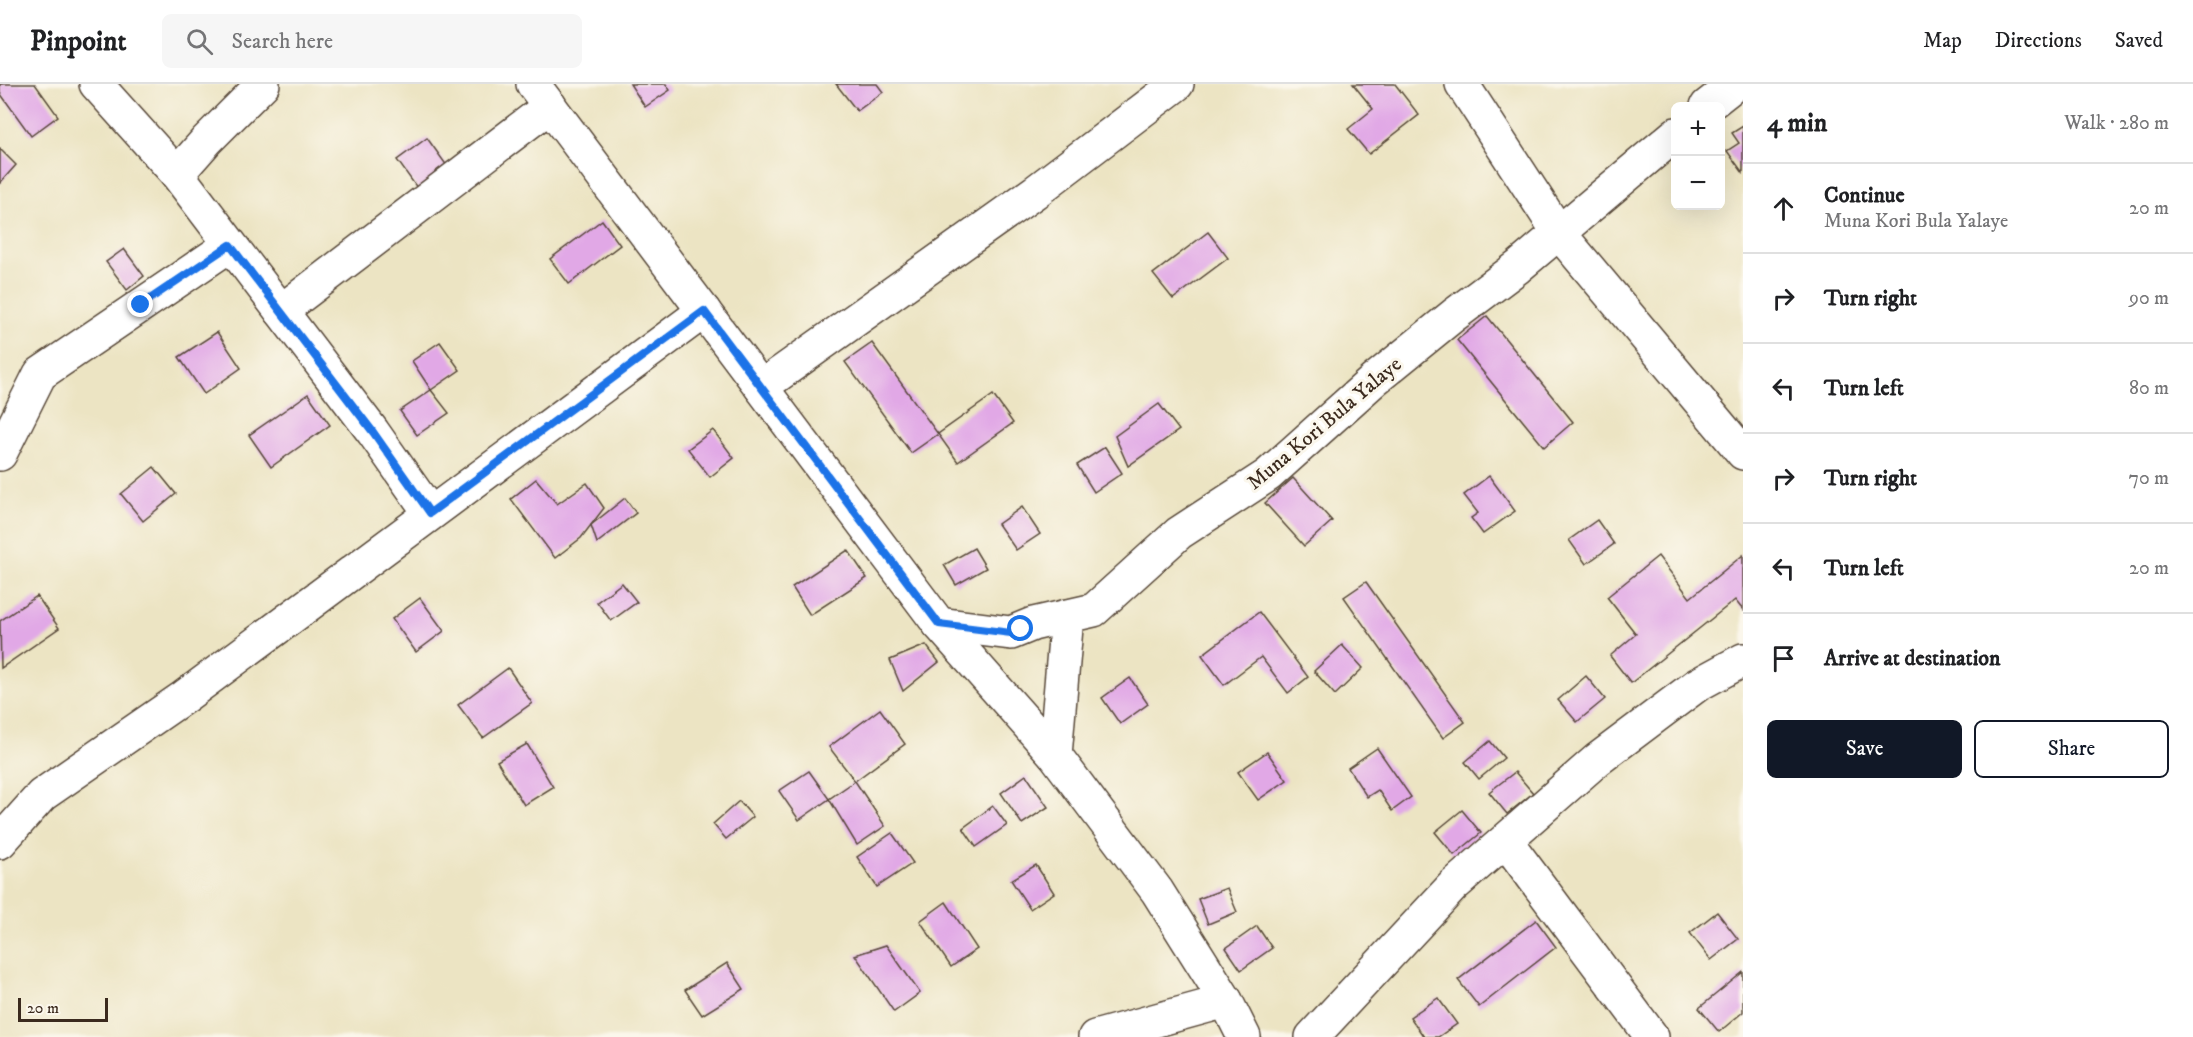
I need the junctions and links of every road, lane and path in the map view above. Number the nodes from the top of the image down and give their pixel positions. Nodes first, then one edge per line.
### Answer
1 (96, 84) edge
2 (263, 84) edge
3 (1177, 84) edge
4 (1462, 84) edge
5 (1735, 84) edge
6 (540, 91) edge
7 (1712, 102) edge
8 (1671, 138) edge
9 (177, 174) junction
10 (1558, 234) junction
11 (230, 245) junction
12 (281, 311) junction
13 (704, 311) junction
14 (761, 387) junction
15 (1743, 453) edge
16 (0, 454) edge
17 (430, 513) junction
18 (1067, 616) junction
19 (939, 624) junction
20 (1743, 660) edge
21 (1055, 755) junction
22 (1506, 841) junction
23 (0, 842) edge
24 (1226, 1001) junction
25 (1095, 1037) edge
26 (1244, 1037) edge
27 (1312, 1037) edge
28 (1652, 1037) edge

1 - 9 street
2 - 9 street
3 - 14 street
4 - 10 street
5 - 7 street
6 - 12 street
6 - 13 street
8 - 10 street, Muna Kori Bula Yalaye
9 - 11 street
10 - 15 street
10 - 18 street, Muna Kori Bula Yalaye
11 - 12 street
11 - 16 street
12 - 17 street
13 - 14 street
13 - 17 street
14 - 19 street
17 - 23 street
18 - 19 street, Muna Kori Bula Yalaye
18 - 21 street
19 - 21 street
20 - 22 street
21 - 24 street
22 - 27 street
22 - 28 street
24 - 25 street
24 - 26 street

